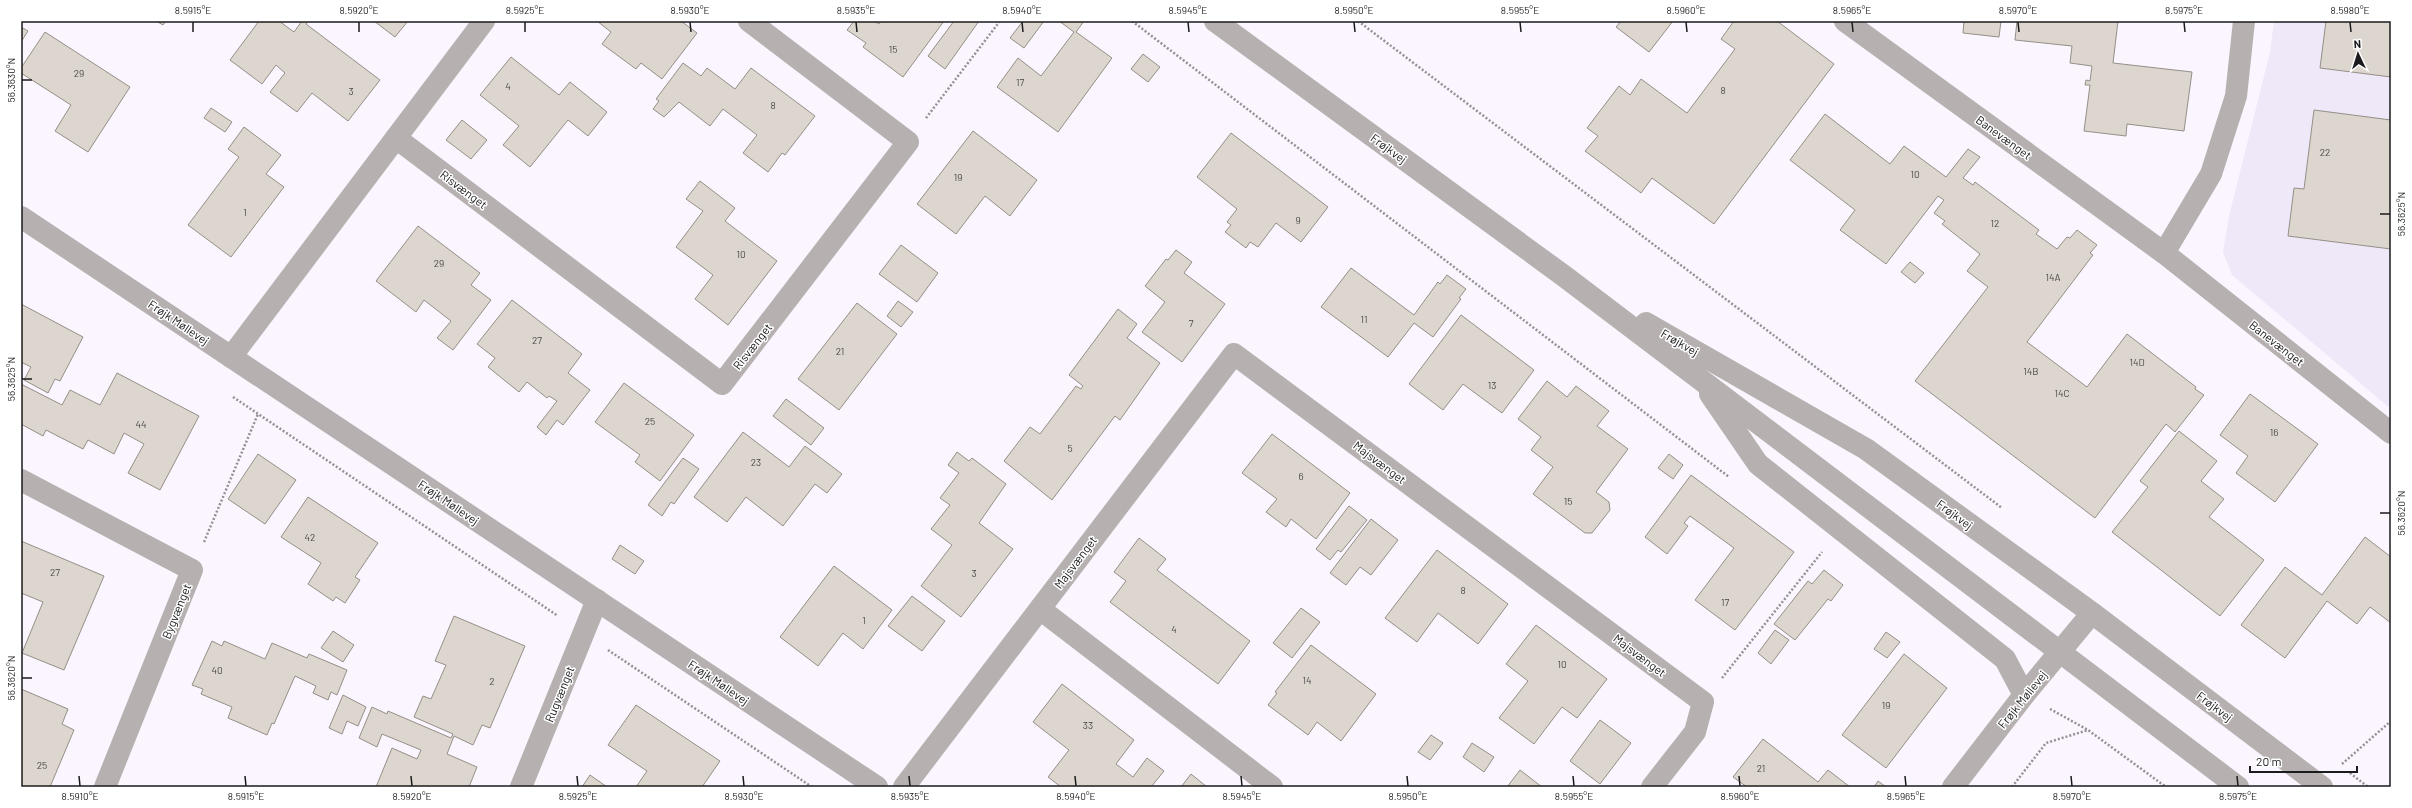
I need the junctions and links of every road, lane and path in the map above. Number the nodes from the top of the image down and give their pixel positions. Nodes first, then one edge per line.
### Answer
1 (484, 21) edge
2 (749, 21) edge
3 (1000, 21) edge
4 (1132, 21) edge
5 (1215, 21) edge
6 (1358, 21) edge
7 (1845, 21) edge
8 (2244, 21) edge
9 (396, 138) junction
10 (908, 142) junction
11 (21, 217) edge
12 (2164, 253) junction
13 (1564, 276) junction
14 (231, 357) junction
15 (1700, 378) junction
16 (232, 396) dead end
17 (258, 414) junction
18 (2391, 433) edge
19 (21, 480) edge
20 (1735, 482) dead end
21 (2004, 510) dead end
22 (1830, 555) dead end
23 (192, 570) junction
24 (597, 600) junction
25 (1040, 609) junction
26 (2092, 613) junction
27 (583, 634) junction
28 (2061, 651) junction
29 (2024, 695) junction
30 (1703, 702) junction
31 (2391, 721) edge
32 (2088, 730) junction
33 (105, 787) edge
34 (521, 787) edge
35 (812, 787) edge
36 (877, 787) edge
37 (904, 787) edge
38 (1272, 787) edge
39 (1652, 787) edge
40 (1953, 787) edge
41 (2012, 787) edge
42 (2166, 787) edge
43 (2238, 787) edge
44 (2322, 787) edge
45 (2368, 787) edge

1 - 9 street
2 - 10 street
3 - 10 path
4 - 20 path
5 - 13 street, Frøjkvej
6 - 21 path
7 - 12 street, Banevænget
8 - 12 street
9 - 10 street, Risvænget
9 - 14 street
11 - 14 street, Frøjk Møllevej
12 - 18 street, Banevænget
13 - 15 street, Frøjkvej
13 - 26 street, Frøjkvej
14 - 24 street, Frøjk Møllevej
15 - 28 street, Frøjkvej
15 - 29 street, Frøjkvej
16 - 17 path
17 - 23 path
17 - 27 path
19 - 23 street, Bygvænget
22 - 30 path
23 - 33 street, Bygvænget
24 - 27 street, Rugvænget
24 - 36 street, Frøjk Møllevej
25 - 30 street, Majsvænget
25 - 37 street, Majsvænget
25 - 38 street
26 - 28 street, Frøjk Møllevej
26 - 44 street, Frøjkvej
27 - 34 street, Rugvænget
27 - 35 path
28 - 29 street, Frøjk Møllevej
28 - 43 street, Frøjkvej
29 - 32 path
29 - 40 street, Frøjk Møllevej
30 - 39 street
31 - 45 path
32 - 41 path
32 - 42 path

